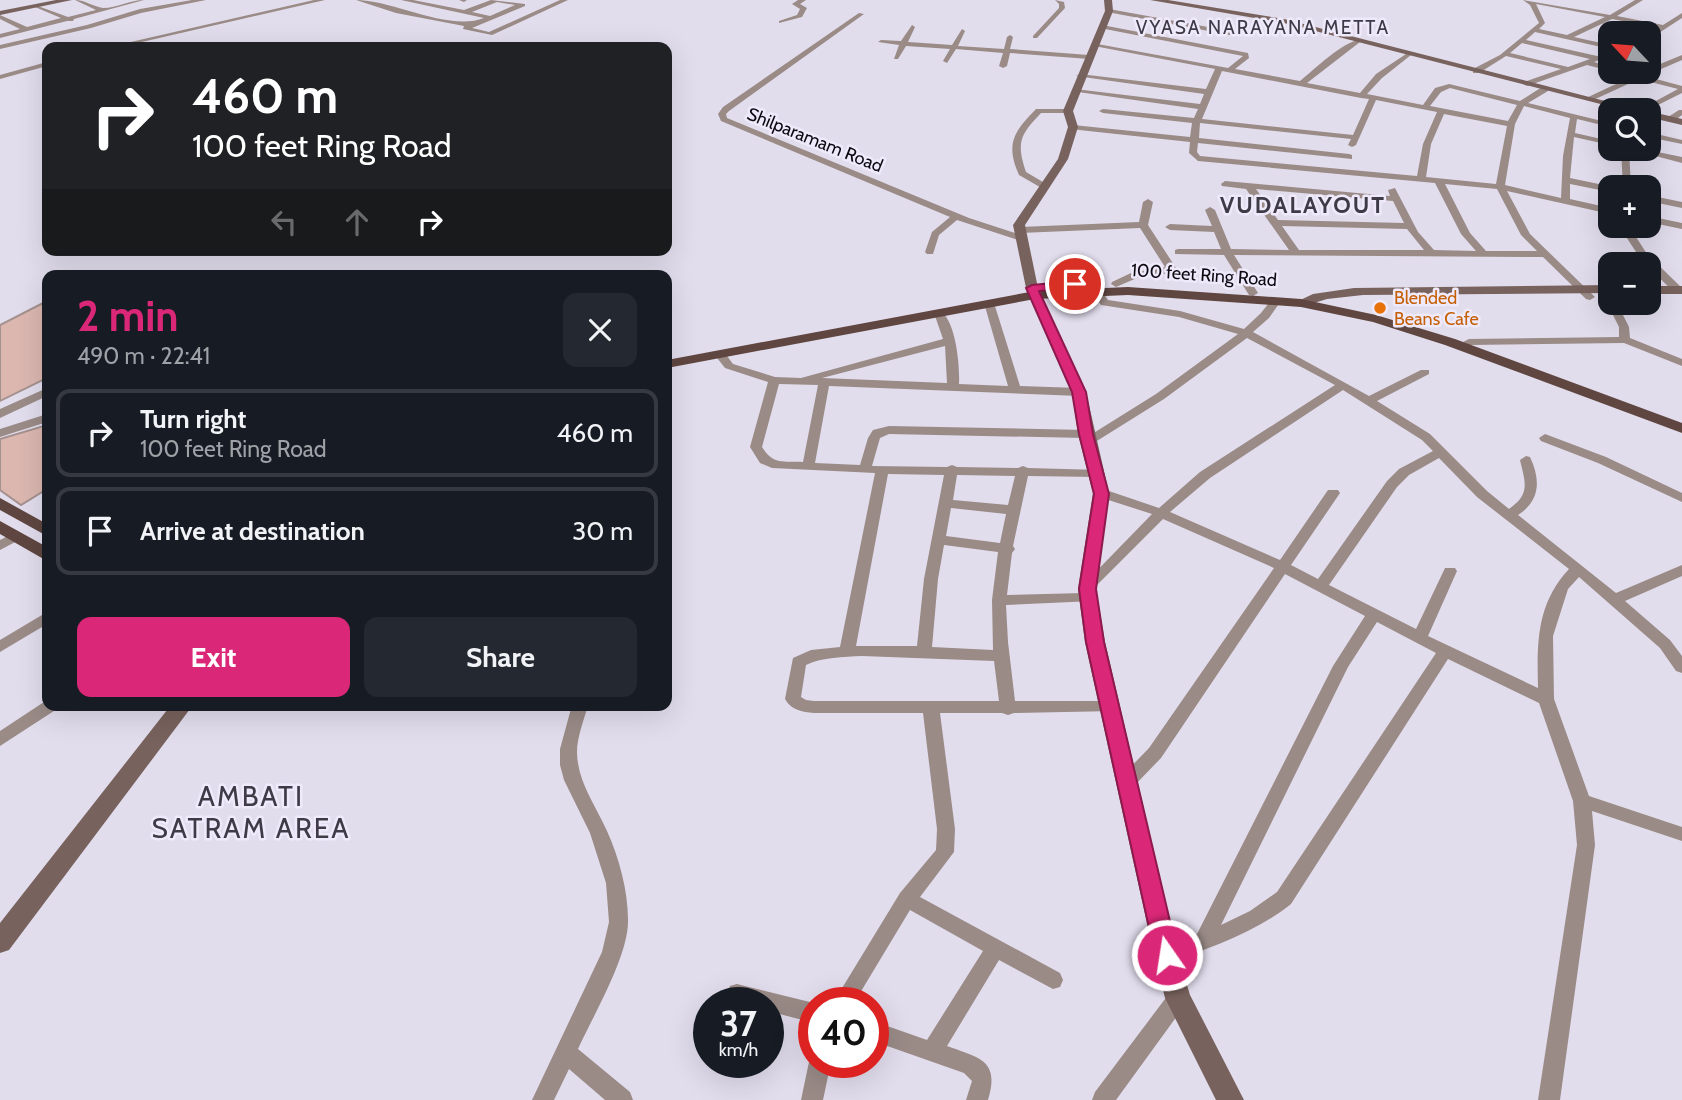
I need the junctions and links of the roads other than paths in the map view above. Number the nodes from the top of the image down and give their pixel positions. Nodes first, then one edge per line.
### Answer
1 (68, 0) edge
2 (78, 0) edge
3 (111, 0) edge
4 (141, 0) edge
5 (203, 0) edge
6 (322, 0) edge
7 (359, 0) edge
8 (404, 0) edge
9 (464, 0) edge
10 (563, 0) edge
11 (803, 0) edge
12 (1058, 0) edge
13 (1154, 0) edge
14 (1527, 0) edge
15 (1623, 2) dead end
16 (1637, 2) edge
17 (123, 5) junction
18 (522, 5) junction
19 (37, 6) junction
20 (1109, 6) edge
21 (442, 9) junction
22 (544, 9) junction
23 (102, 10) junction
24 (140, 11) junction
25 (464, 13) junction
26 (861, 14) dead end
27 (0, 15) edge
28 (1613, 15) junction
29 (1682, 15) edge
30 (421, 16) junction
31 (69, 18) junction
32 (490, 18) junction
33 (781, 22) dead end
34 (470, 25) junction
35 (89, 27) junction
36 (912, 27) dead end
37 (1102, 27) junction
38 (1665, 27) junction
39 (26, 29) junction
40 (1661, 29) edge
41 (1535, 30) junction
42 (962, 31) dead end
43 (1230, 33) dead end
44 (0, 36) edge
45 (46, 37) junction
46 (1010, 37) dead end
47 (1035, 37) dead end
48 (1569, 37) junction
49 (1358, 41) junction
50 (1521, 41) junction
51 (133, 42) edge
52 (881, 42) dead end
53 (904, 43) junction
54 (1094, 44) junction
55 (1598, 44) edge
56 (956, 46) junction
57 (0, 47) edge
58 (1008, 50) junction
59 (1409, 54) junction
60 (1505, 54) junction
61 (1089, 57) junction
62 (1682, 57) edge
63 (896, 58) dead end
64 (1596, 58) joint
65 (947, 61) dead end
66 (1586, 62) junction
67 (42, 65) edge
68 (1003, 66) dead end
69 (1598, 66) edge
70 (1661, 67) edge
71 (1219, 68) junction
72 (1568, 69) junction
73 (1229, 70) junction
74 (1476, 71) junction
75 (1080, 76) junction
76 (0, 77) edge
77 (1661, 83) edge
78 (1527, 84) junction
79 (1624, 84) edge
80 (1301, 85) junction
81 (1545, 89) junction
82 (1682, 89) edge
83 (1074, 91) junction
84 (1209, 92) junction
85 (1361, 96) junction
86 (1373, 99) junction
87 (1588, 99) junction
88 (1661, 100) edge
89 (1598, 101) edge
90 (1521, 104) junction
91 (1202, 107) junction
92 (1424, 108) junction
93 (1068, 111) junction
94 (1103, 111) dead end
95 (1442, 111) junction
96 (1682, 112) edge
97 (1574, 116) junction
98 (1661, 117) edge
99 (1671, 119) junction
100 (1598, 122) edge
101 (1682, 122) edge
102 (1196, 123) junction
103 (1511, 124) junction
104 (1073, 127) junction
105 (1570, 134) junction
106 (1353, 137) junction
107 (1661, 137) edge
108 (1194, 140) junction
109 (1598, 140) edge
110 (1682, 142) edge
111 (1661, 155) edge
112 (1349, 157) junction
113 (1682, 160) edge
114 (1345, 173) junction
115 (1387, 177) junction
116 (1421, 180) junction
117 (1565, 180) junction
118 (1439, 182) junction
119 (1226, 184) dead end
120 (1249, 186) junction
121 (1045, 187) junction
122 (1500, 187) junction
123 (1598, 187) edge
124 (1396, 199) junction
125 (1565, 201) junction
126 (1661, 201) edge
127 (1148, 202) dead end
128 (1682, 205) edge
129 (1598, 208) edge
130 (1210, 210) dead end
131 (956, 216) junction
132 (1661, 222) edge
133 (1275, 223) junction
134 (1143, 225) junction
135 (1410, 226) junction
136 (1682, 226) edge
137 (1170, 228) dead end
138 (1217, 229) junction
139 (1021, 234) junction
140 (1632, 238) edge
141 (930, 252) dead end
142 (1178, 252) dead end
143 (1228, 254) junction
144 (1297, 254) junction
145 (1432, 254) junction
146 (1484, 254) junction
147 (1544, 254) junction
148 (1116, 284) junction
149 (1033, 291) junction
150 (1661, 291) edge
151 (1097, 292) junction
152 (1681, 292) edge
153 (1253, 293) junction
154 (1586, 293) junction
155 (1598, 295) edge
156 (1661, 295) edge
157 (1276, 301) junction
158 (1307, 301) junction
159 (989, 303) junction
160 (1331, 305) junction
161 (939, 313) junction
162 (1618, 315) edge
163 (1246, 333) junction
164 (1625, 340) junction
165 (950, 341) junction
166 (1469, 342) junction
167 (672, 353) edge
168 (720, 354) junction
169 (672, 363) edge
170 (1682, 363) edge
171 (1425, 372) dead end
172 (774, 380) junction
173 (799, 382) junction
174 (824, 383) junction
175 (1343, 385) junction
176 (953, 388) junction
177 (1015, 390) junction
178 (1079, 392) junction
179 (42, 394) edge
180 (1368, 401) junction
181 (0, 414) edge
182 (1682, 418) edge
183 (42, 420) edge
184 (1682, 428) edge
185 (0, 433) edge
186 (1087, 437) junction
187 (1545, 438) dead end
188 (1441, 452) junction
189 (1526, 460) dead end
190 (808, 467) junction
191 (865, 468) junction
192 (952, 469) junction
193 (881, 470) junction
194 (1023, 470) junction
195 (1096, 473) junction
196 (1333, 493) dead end
197 (1101, 494) junction
198 (1682, 498) edge
199 (0, 503) edge
200 (947, 504) junction
201 (1013, 510) junction
202 (1161, 513) junction
203 (1509, 515) junction
204 (42, 528) edge
205 (8, 531) edge
206 (940, 540) junction
207 (0, 546) edge
208 (1008, 549) junction
209 (42, 552) edge
210 (1284, 567) junction
211 (1578, 569) junction
212 (1682, 570) edge
213 (1450, 571) dead end
214 (1321, 586) junction
215 (1088, 594) junction
216 (999, 600) junction
217 (1614, 600) junction
218 (1374, 614) junction
219 (42, 620) edge
220 (1420, 637) junction
221 (1665, 643) junction
222 (0, 647) edge
223 (1445, 651) junction
224 (1682, 651) edge
225 (847, 652) junction
226 (924, 652) junction
227 (1000, 656) junction
228 (1682, 667) edge
229 (1546, 699) junction
230 (1109, 707) junction
231 (930, 708) junction
232 (1008, 709) junction
233 (42, 711) edge
234 (178, 711) edge
235 (578, 711) edge
236 (0, 740) edge
237 (1127, 782) junction
238 (1583, 801) junction
239 (1682, 834) edge
240 (907, 899) junction
241 (1205, 937) junction
242 (0, 942) edge
243 (996, 948) junction
244 (1167, 955) junction
245 (1053, 980) dead end
246 (853, 987) edge
247 (1178, 998) junction
248 (889, 1036) edge
249 (933, 1050) junction
250 (566, 1052) junction
251 (817, 1078) edge
252 (543, 1100) edge
253 (622, 1100) edge
254 (812, 1100) edge
255 (977, 1100) edge
256 (1103, 1100) edge
257 (1230, 1100) edge
258 (1549, 1100) edge

1 - 19 street
2 - 23 street
3 - 17 street
4 - 17 street
5 - 24 street
6 - 51 street
7 - 30 street
8 - 21 street
9 - 21 street
10 - 22 street
11 - 33 street
12 - 47 street
13 - 49 street
14 - 28 street
14 - 41 street
15 - 16 street
16 - 28 street
17 - 23 street
17 - 24 street
18 - 22 street
18 - 25 street
18 - 32 street
19 - 27 street
19 - 31 street
20 - 37 street
20 - 43 street
21 - 25 street
21 - 30 street
22 - 34 street
23 - 31 street
24 - 35 street
25 - 32 street
26 - 131 street, Shilparamam Road
27 - 39 street
28 - 38 street
28 - 48 street
29 - 38 street
30 - 34 street
31 - 35 street
31 - 39 street
32 - 34 street
35 - 45 street
36 - 53 street
37 - 54 street
37 - 73 street
38 - 40 street
39 - 44 street
39 - 45 street
41 - 48 street
41 - 50 street
42 - 56 street
45 - 57 street
46 - 58 street
48 - 55 street
49 - 59 street
49 - 80 street
50 - 60 street
50 - 64 street
52 - 53 street
53 - 56 street
53 - 63 street
54 - 61 street
54 - 71 street
56 - 58 street
56 - 65 street
58 - 61 street
58 - 68 street
59 - 74 street
59 - 85 street
60 - 72 street
60 - 74 street
61 - 75 street
62 - 70 street
64 - 66 street
66 - 69 street
66 - 72 street
67 - 76 street
71 - 73 street
71 - 84 street
72 - 78 street
73 - 80 street
74 - 78 street
75 - 83 street
75 - 84 street
77 - 82 street
78 - 81 street
79 - 87 street
80 - 85 street
81 - 87 street
81 - 90 street
82 - 88 street
83 - 91 street
83 - 93 street
84 - 91 street
85 - 86 street
86 - 92 street
86 - 106 street
87 - 89 street
90 - 92 street
90 - 97 street
90 - 103 street
91 - 102 street
92 - 95 street
93 - 104 street
93 - 121 street
94 - 102 street
95 - 103 street
95 - 116 street
96 - 99 street
97 - 100 street
97 - 105 street
98 - 99 street
99 - 101 street
102 - 106 street
102 - 108 street
103 - 122 street
104 - 108 street
104 - 121 street
105 - 109 street
105 - 117 street
106 - 112 street
107 - 110 street
108 - 112 street
108 - 114 street
111 - 113 street
112 - 114 street
114 - 115 street
115 - 116 street
115 - 124 street
116 - 118 street
117 - 123 street
117 - 125 street
118 - 122 street
118 - 146 street
119 - 120 street
120 - 124 street
120 - 133 street
121 - 139 street
122 - 125 street
122 - 147 street
124 - 135 street
125 - 129 street
126 - 128 street
127 - 134 street
130 - 138 street
131 - 139 street, Shilparamam Road
131 - 141 street
132 - 136 street
133 - 135 street
133 - 144 street
134 - 139 street
134 - 148 street
135 - 145 street
137 - 138 street
138 - 143 street
139 - 149 street
140 - 152 street
142 - 143 street
143 - 144 street
143 - 153 street
144 - 145 street
145 - 146 street
146 - 147 street
147 - 154 street
148 - 149 main road, 100 feet Ring Road
148 - 153 main road, 100 feet Ring Road
149 - 151 main road, 100 feet Ring Road
149 - 159 main road, 100 feet Ring Road
149 - 167 main road, 100 feet Ring Road
149 - 178 street
150 - 152 street
151 - 157 main road, 100 feet Ring Road
151 - 163 street
152 - 156 street
153 - 158 main road, 100 feet Ring Road
154 - 155 street
154 - 158 street
154 - 160 street
157 - 158 main road, 100 feet Ring Road
157 - 163 street
158 - 160 main road, 100 feet Ring Road
159 - 161 main road, 100 feet Ring Road
159 - 177 street
160 - 166 main road, 100 feet Ring Road
160 - 184 main road, 100 feet Ring Road
161 - 165 street
161 - 168 main road, 100 feet Ring Road
162 - 164 street
163 - 175 street
163 - 186 street
164 - 166 street
164 - 170 street
165 - 173 street
165 - 176 street
166 - 182 main road, 100 feet Ring Road
168 - 169 main road, 100 feet Ring Road
168 - 172 street
171 - 180 street
172 - 173 street
172 - 190 street
173 - 174 street
174 - 176 street
174 - 190 street
175 - 180 street
175 - 202 street
176 - 177 street
177 - 178 street
178 - 186 street
179 - 181 street
180 - 188 street
183 - 185 street
186 - 191 street
186 - 195 street
187 - 198 street
188 - 203 street
188 - 214 street
189 - 203 street
190 - 191 street
191 - 193 street
192 - 193 street
192 - 194 street
192 - 200 street
193 - 225 street
194 - 195 street
194 - 201 street
195 - 197 street
196 - 210 street
197 - 202 street
197 - 215 street
199 - 204 main road
200 - 201 street
200 - 206 street
201 - 208 street
202 - 210 street
202 - 215 street
203 - 211 street
205 - 207 street
205 - 209 main road
206 - 208 street
206 - 226 street
208 - 216 street
210 - 214 street
210 - 237 street
211 - 217 street
211 - 229 street
212 - 217 street
213 - 220 street
214 - 218 street
215 - 216 street
215 - 230 street
216 - 227 street
217 - 221 street
218 - 220 street
218 - 241 street
219 - 222 street
220 - 223 street
221 - 224 street
221 - 228 street
223 - 229 street
223 - 241 street
225 - 226 street
225 - 231 street
226 - 227 street
227 - 232 street
229 - 238 street
230 - 232 street
230 - 237 street
231 - 232 street
231 - 240 street
233 - 236 street
234 - 242 street
235 - 250 street
237 - 244 street
238 - 239 street
238 - 258 street
240 - 243 street
240 - 246 street
241 - 244 street
243 - 245 street
243 - 249 street
244 - 247 street
247 - 256 street
247 - 257 street
248 - 249 street
249 - 255 street
250 - 252 street
250 - 253 street
251 - 254 street

